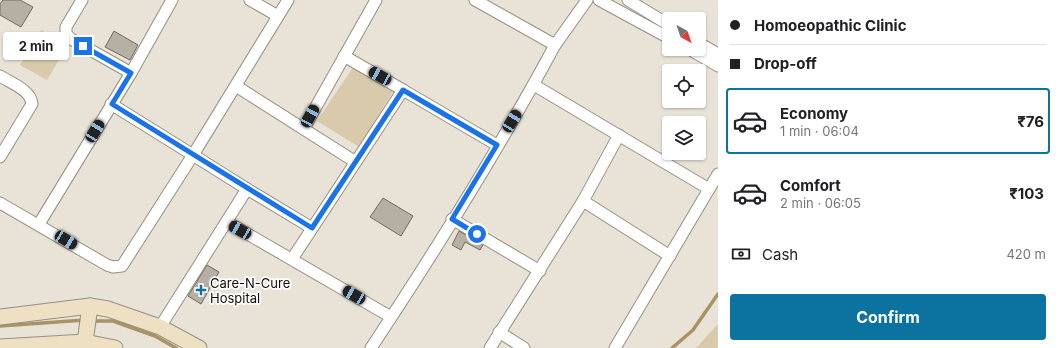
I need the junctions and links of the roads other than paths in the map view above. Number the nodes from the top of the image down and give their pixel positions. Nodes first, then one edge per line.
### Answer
1 (82, 0) edge
2 (172, 0) edge
3 (250, 0) edge
4 (288, 0) edge
5 (376, 0) edge
6 (475, 0) edge
7 (587, 0) edge
8 (599, 0) edge
9 (628, 0) edge
10 (278, 16) junction
11 (662, 21) edge
12 (662, 34) edge
13 (555, 45) junction
14 (706, 47) edge
15 (718, 54) edge
16 (344, 56) junction
17 (701, 56) edge
18 (718, 66) edge
19 (131, 73) junction
20 (0, 76) edge
21 (534, 85) junction
22 (236, 86) junction
23 (403, 90) junction
24 (112, 104) junction
25 (304, 128) junction
26 (619, 135) junction
27 (497, 145) junction
28 (193, 154) junction
29 (0, 157) edge
30 (354, 161) junction
31 (718, 174) edge
32 (247, 189) junction
33 (709, 189) junction
34 (583, 202) junction
35 (0, 203) edge
36 (452, 219) junction
37 (227, 222) junction
38 (39, 224) junction
39 (312, 228) junction
40 (670, 256) junction
41 (292, 259) junction
42 (540, 271) junction
43 (89, 311) junction
44 (0, 317) edge
45 (391, 317) junction
46 (160, 327) junction
47 (499, 332) junction
48 (86, 339) junction
49 (0, 347) edge
50 (115, 348) edge
51 (199, 348) edge
52 (371, 348) edge
53 (490, 348) edge
54 (524, 348) edge
55 (615, 348) edge

1 - 19 street
2 - 19 street
3 - 10 street
4 - 10 street
5 - 16 street
6 - 13 street
7 - 13 street
8 - 12 street
9 - 11 street
10 - 22 street
13 - 21 street
14 - 15 street
16 - 23 street
16 - 25 street
17 - 18 street
19 - 24 street
20 - 29 street
21 - 26 street
21 - 27 street
22 - 25 street
22 - 28 street
23 - 27 street
23 - 30 street
24 - 28 street
24 - 38 street
25 - 30 street
26 - 33 street
26 - 34 street
27 - 36 street
28 - 32 street
28 - 38 street
30 - 39 street
31 - 33 street
32 - 37 street
32 - 39 street
33 - 40 street
34 - 40 street
34 - 42 street
35 - 38 street
36 - 42 street
36 - 45 street
37 - 41 street
37 - 46 street
39 - 41 street
40 - 55 street
41 - 45 street
42 - 47 street
43 - 44 main road
43 - 46 main road
43 - 48 main road
45 - 52 street
46 - 51 main road
47 - 53 street
47 - 54 street
48 - 49 main road
48 - 50 main road

